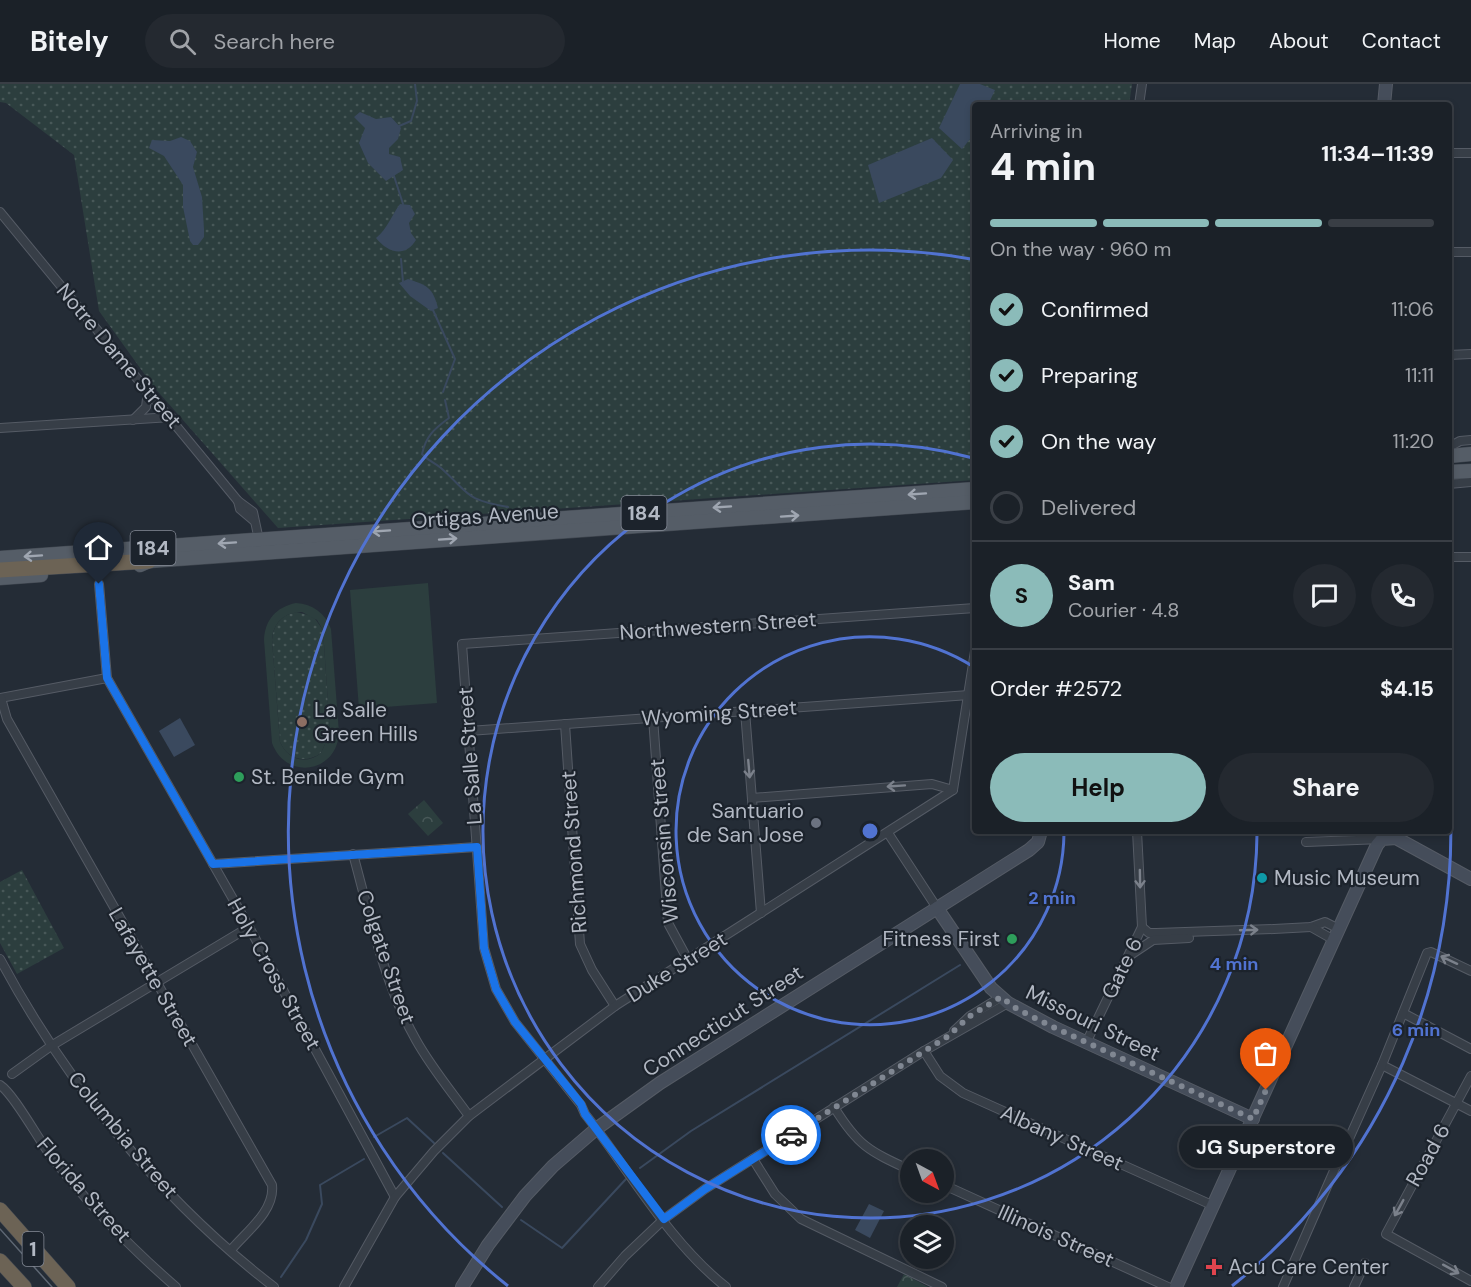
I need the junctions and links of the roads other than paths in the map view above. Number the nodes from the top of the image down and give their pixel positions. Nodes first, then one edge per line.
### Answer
1 (1142, 84) edge
2 (1386, 84) edge
3 (1391, 84) edge
4 (1139, 102) edge
5 (1384, 102) edge
6 (1390, 102) edge
7 (1452, 153) edge
8 (1471, 153) edge
9 (0, 212) edge
10 (1452, 252) edge
11 (1471, 252) edge
12 (1471, 354) edge
13 (1452, 355) edge
14 (148, 390) junction
15 (171, 417) junction
16 (133, 420) junction
17 (0, 428) edge
18 (1471, 440) edge
19 (1452, 445) edge
20 (1471, 454) edge
21 (1452, 456) edge
22 (1471, 471) edge
23 (1452, 472) edge
24 (1471, 482) edge
25 (1452, 484) edge
26 (972, 489) edge
27 (972, 502) edge
28 (259, 540) junction
29 (1452, 557) edge
30 (1471, 557) edge
31 (0, 558) edge
32 (149, 561) junction
33 (0, 570) edge
34 (0, 578) edge
35 (99, 584) dead end
36 (972, 608) edge
37 (462, 644) joint
38 (972, 673) edge
39 (107, 678) junction
40 (969, 695) junction
41 (0, 698) edge
42 (745, 711) junction
43 (653, 718) junction
44 (565, 724) junction
45 (469, 731) junction
46 (953, 790) junction
47 (752, 798) junction
48 (888, 833) junction
49 (1040, 834) edge
50 (1137, 834) edge
51 (1306, 842) dead end
52 (1379, 844) junction
53 (477, 847) junction
54 (352, 854) junction
55 (213, 864) junction
56 (1471, 879) edge
57 (937, 908) junction
58 (761, 913) junction
59 (249, 927) junction
60 (1142, 927) junction
61 (1336, 934) junction
62 (1189, 938) dead end
63 (1126, 958) junction
64 (0, 959) edge
65 (688, 960) junction
66 (1471, 971) edge
67 (156, 983) junction
68 (1004, 1000) junction
69 (615, 1006) junction
70 (1403, 1013) junction
71 (1086, 1043) junction
72 (51, 1046) junction
73 (1471, 1049) edge
74 (924, 1051) junction
75 (543, 1058) junction
76 (1382, 1065) junction
77 (12, 1074) dead end
78 (1471, 1076) edge
79 (1, 1085) edge
80 (1458, 1102) junction
81 (834, 1107) junction
82 (1471, 1111) edge
83 (469, 1116) junction
84 (1253, 1119) junction
85 (596, 1129) junction
86 (753, 1159) junction
87 (900, 1165) edge
88 (954, 1190) edge
89 (395, 1197) junction
90 (1214, 1206) junction
91 (0, 1210) edge
92 (664, 1219) junction
93 (231, 1250) junction
94 (0, 1261) edge
95 (1365, 1263) dead end
96 (1471, 1281) edge
97 (24, 1287) edge
98 (68, 1287) edge
99 (176, 1287) edge
100 (274, 1287) edge
101 (344, 1287) edge
102 (462, 1287) edge
103 (598, 1287) edge
104 (726, 1287) edge
105 (942, 1287) edge
106 (1168, 1287) edge
107 (1176, 1287) edge
108 (1283, 1287) edge
109 (1354, 1287) edge

1 - 4 street
2 - 5 street
3 - 6 street
7 - 8 street
9 - 14 street, Notre Dame Street
10 - 11 street
12 - 13 street
14 - 15 street, Notre Dame Street
14 - 16 street
15 - 16 street
15 - 28 street, Notre Dame Street
16 - 17 street
18 - 19 street
20 - 21 main road
22 - 23 main road
24 - 25 street
26 -> 28 main road, Ortigas Avenue / 184
32 -> 27 main road, Ortigas Avenue / 184
28 -> 31 main road, Ortigas Avenue / 184
29 - 30 street
32 - 33 highway
32 - 34 main road, Ortigas Avenue / 184
35 - 39 street, Holy Cross Street
36 - 37 street, Northwestern Street
37 - 45 street, La Salle Street
38 - 40 street
39 - 41 street
39 - 55 street, Holy Cross Street
40 - 42 street, Wyoming Street
40 - 46 street
41 - 67 street, Lafayette Street
42 - 43 street, Wyoming Street
42 -> 47 street
43 - 44 street, Wyoming Street
43 - 65 street, Wisconsin Street
44 - 45 street, Wyoming Street
44 - 69 street, Richmond Street
45 - 53 street, La Salle Street
46 -> 47 street
46 - 48 street, Duke Street
47 - 58 street
48 - 57 street, Missouri Street
48 - 58 street, Duke Street
49 - 57 street, Connecticut Street
50 -> 60 street
51 - 52 street
52 - 56 street
52 - 61 street
53 - 54 street
53 - 75 street, La Salle Street
54 - 55 street
54 - 83 street, Colgate Street
55 - 59 street, Holy Cross Street
57 - 68 street, Missouri Street
57 - 85 street, Connecticut Street
58 - 65 street, Duke Street
59 - 67 street
59 - 89 street, Holy Cross Street
60 -> 61 street
60 - 63 street, Gate 6
61 - 84 street
62 - 63 street
63 - 71 street, Gate 6
64 - 72 street, Columbia Street
65 - 69 street, Duke Street
66 -> 70 street
67 - 72 street
67 - 93 street, Lafayette Street
68 - 71 street, Missouri Street
68 - 74 street
69 - 75 street, Duke Street
70 - 73 street
70 - 76 street
71 - 84 street, Missouri Street
72 - 77 street
72 - 93 street, Columbia Street
74 - 81 street
74 - 90 street, Albany Street
75 - 83 street, Duke Street
75 - 85 street, La Salle Street
76 - 80 street
76 - 108 street
78 - 80 street, Road 6
79 - 99 street, Florida Street
80 - 82 street
80 -> 96 street, Road 6
81 - 86 street
81 - 87 street
83 - 89 street, Duke Street
84 - 90 street
85 - 92 street, La Salle Street
85 - 102 street, Connecticut Street
86 - 92 street
86 - 105 street
88 - 106 street, Illinois Street
89 - 101 street, Duke Street
90 - 107 street
91 - 98 highway, 1
92 - 103 street
92 - 104 street, La Salle Street
93 - 100 street, Columbia Street
94 - 97 highway, 1
95 - 109 street

